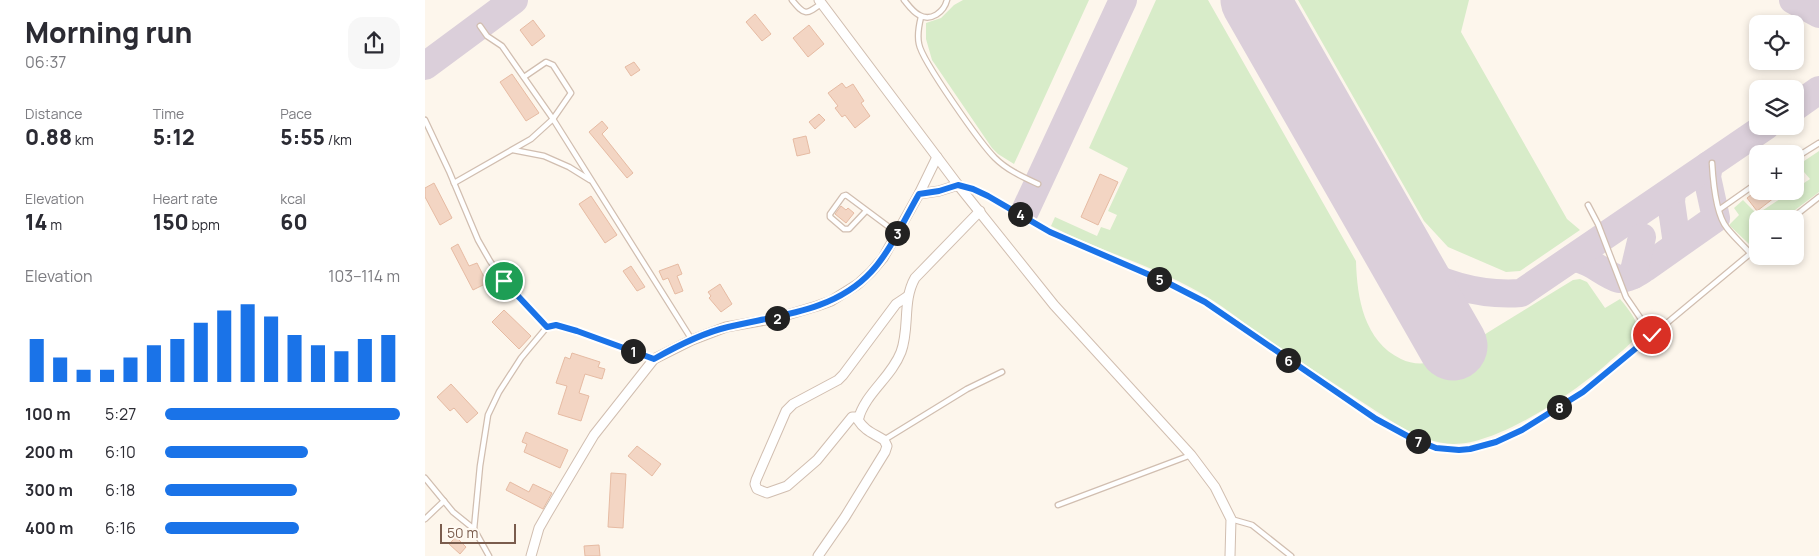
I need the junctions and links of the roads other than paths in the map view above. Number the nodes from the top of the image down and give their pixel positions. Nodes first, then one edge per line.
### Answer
1 (793, 0) edge
2 (905, 0) edge
3 (947, 0) edge
4 (820, 2) edge
5 (921, 17) junction
6 (479, 26) dead end
7 (524, 77) junction
8 (553, 119) junction
9 (425, 120) edge
10 (1819, 143) edge
11 (513, 150) junction
12 (1804, 152) edge
13 (937, 157) junction
14 (1712, 163) dead end
15 (592, 181) junction
16 (454, 183) junction
17 (1038, 184) dead end
18 (958, 185) junction
19 (1749, 189) edge
20 (919, 194) junction
21 (1819, 197) edge
22 (1588, 205) dead end
23 (1720, 209) junction
24 (1802, 210) edge
25 (866, 211) junction
26 (980, 211) junction
27 (897, 232) junction
28 (1749, 252) edge
29 (1749, 256) edge
30 (908, 296) junction
31 (547, 327) junction
32 (1652, 335) junction
33 (692, 340) junction
34 (654, 359) junction
35 (1002, 372) dead end
36 (859, 417) junction
37 (884, 440) junction
38 (1191, 455) junction
39 (425, 478) edge
40 (444, 501) junction
41 (1058, 505) dead end
42 (425, 519) edge
43 (1231, 519) junction
44 (474, 529) junction
45 (489, 556) edge
46 (531, 556) edge
47 (818, 556) edge
48 (1230, 556) edge
49 (1291, 556) edge

1 - 4 lane
2 - 5 lane
3 - 5 lane
4 - 13 street
5 - 17 lane
6 - 7 lane
7 - 8 lane
7 - 8 lane
8 - 11 lane
8 - 15 lane
9 - 16 lane
10 - 12 lane
11 - 15 lane
11 - 16 lane
13 - 18 street
13 - 20 street
14 - 23 lane
15 - 33 lane
16 - 31 lane
18 - 20 street
18 - 26 street
18 - 32 lane
19 - 23 lane
20 - 27 street
21 - 24 lane
22 - 32 lane
23 - 28 lane
25 - 25 lane
25 - 27 lane
26 - 30 street
26 - 38 street
27 - 33 street
29 - 32 lane
30 - 36 street
30 - 36 street
31 - 34 lane
31 - 44 lane
33 - 34 street
34 - 46 street
35 - 37 lane
36 - 37 street
37 - 47 street
38 - 41 lane
38 - 43 street
39 - 40 lane
40 - 42 lane
40 - 44 lane
43 - 48 street
43 - 49 lane
44 - 45 lane

